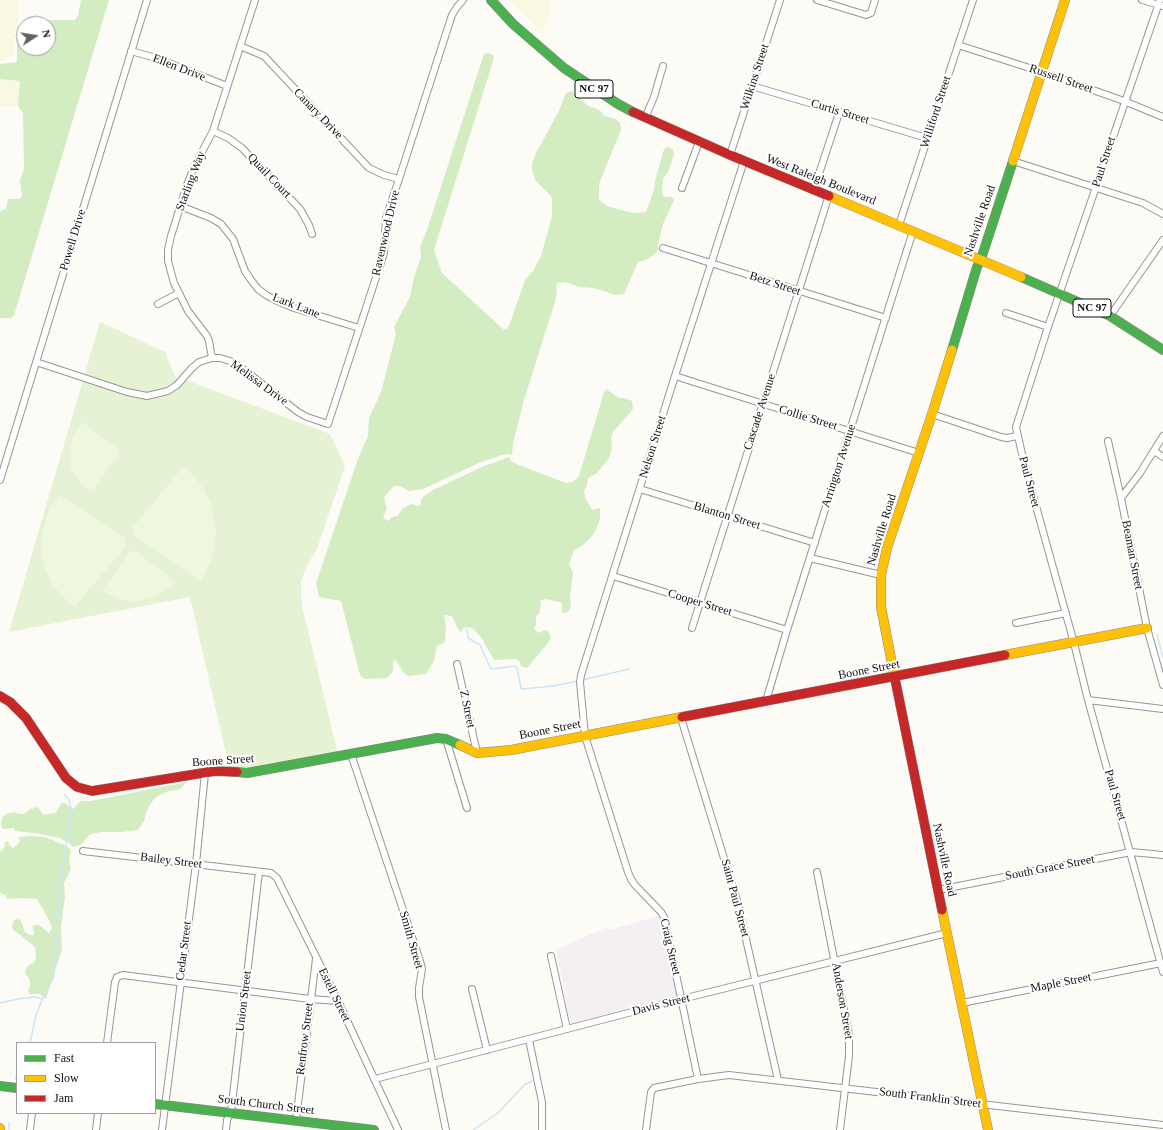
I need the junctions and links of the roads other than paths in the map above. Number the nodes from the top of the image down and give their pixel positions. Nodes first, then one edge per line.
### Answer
1 (147, 0) edge
2 (255, 0) edge
3 (463, 0) edge
4 (491, 0) edge
5 (780, 0) edge
6 (817, 0) edge
7 (875, 0) edge
8 (973, 0) edge
9 (1065, 0) edge
10 (1142, 0) edge
11 (1160, 4) edge
12 (958, 45) junction
13 (240, 46) junction
14 (132, 50) junction
15 (664, 66) dead end
16 (1042, 72) junction
17 (227, 86) junction
18 (752, 86) junction
19 (1124, 101) junction
20 (839, 113) junction
21 (1163, 116) edge
22 (645, 118) junction
23 (213, 131) junction
24 (927, 138) junction
25 (699, 142) junction
26 (730, 155) junction
27 (744, 161) junction
28 (1013, 161) junction
29 (399, 179) junction
30 (682, 188) dead end
31 (1096, 188) junction
32 (814, 190) junction
33 (829, 196) junction
34 (180, 206) junction
35 (1163, 214) edge
36 (899, 225) junction
37 (913, 231) junction
38 (312, 234) dead end
39 (1163, 240) edge
40 (664, 248) dead end
41 (981, 259) junction
42 (711, 264) junction
43 (799, 291) junction
44 (178, 293) junction
45 (1060, 294) junction
46 (158, 304) dead end
47 (1006, 313) dead end
48 (1110, 316) junction
49 (886, 318) junction
50 (1048, 327) junction
51 (359, 328) junction
52 (1163, 350) edge
53 (212, 358) junction
54 (36, 362) junction
55 (675, 376) junction
56 (763, 404) junction
57 (932, 414) junction
58 (328, 424) joint
59 (850, 431) junction
60 (1017, 436) junction
61 (1163, 436) edge
62 (1108, 441) dead end
63 (1154, 451) junction
64 (919, 453) junction
65 (1163, 457) edge
66 (0, 480) edge
67 (640, 489) junction
68 (1121, 498) junction
69 (728, 516) junction
70 (815, 543) junction
71 (810, 558) junction
72 (881, 575) junction
73 (613, 576) junction
74 (699, 602) junction
75 (1066, 613) junction
76 (1016, 623) dead end
77 (692, 628) dead end
78 (1147, 628) junction
79 (787, 630) junction
80 (1074, 643) junction
81 (457, 664) dead end
82 (894, 677) junction
83 (1163, 685) edge
84 (0, 696) edge
85 (1088, 700) junction
86 (766, 701) junction
87 (1163, 709) edge
88 (681, 718) junction
89 (585, 736) junction
90 (446, 739) junction
91 (477, 753) junction
92 (351, 754) junction
93 (205, 773) junction
94 (467, 808) dead end
95 (83, 851) dead end
96 (1130, 852) junction
97 (1163, 854) edge
98 (196, 864) junction
99 (259, 872) junction
100 (817, 872) dead end
101 (938, 890) junction
102 (947, 933) junction
103 (551, 956) dead end
104 (316, 958) junction
105 (835, 962) junction
106 (1161, 963) junction
107 (1163, 972) edge
108 (756, 981) junction
109 (180, 983) junction
110 (472, 989) dead end
111 (246, 991) junction
112 (310, 999) junction
113 (682, 999) junction
114 (338, 1001) junction
115 (962, 1003) junction
116 (567, 1030) junction
117 (529, 1040) junction
118 (107, 1042) edge
119 (488, 1050) junction
120 (434, 1064) junction
121 (375, 1079) junction
122 (698, 1079) junction
123 (778, 1080) junction
124 (0, 1086) edge
125 (16, 1088) edge
126 (845, 1088) junction
127 (156, 1104) edge
128 (983, 1104) junction
129 (166, 1106) junction
130 (231, 1112) junction
131 (32, 1114) edge
132 (98, 1114) edge
133 (296, 1120) junction
134 (1163, 1125) edge
135 (30, 1130) edge
136 (96, 1130) edge
137 (162, 1130) edge
138 (226, 1130) edge
139 (370, 1130) edge
140 (374, 1130) edge
141 (398, 1130) edge
142 (446, 1130) edge
143 (542, 1130) edge
144 (646, 1130) edge
145 (840, 1130) edge
146 (988, 1130) edge

1 - 14 street, Powell Drive
2 - 13 street, Starling Way
3 - 29 street, Ravenwood Drive
4 - 22 main road, West Raleigh Boulevard / NC 97
5 - 18 street, Wilkins Street
6 - 7 street
8 - 12 street, Williford Street
9 - 16 main road, Nashville Road
10 - 11 street
11 - 19 street, Paul Street
12 - 16 street, Russell Street
12 - 24 street, Williford Street
13 - 17 street, Starling Way
13 - 29 street, Canary Drive
14 - 17 street, Ellen Drive
14 - 54 street, Powell Drive
15 - 22 street
16 - 19 street, Russell Street
16 - 28 main road, Nashville Road
17 - 23 street, Starling Way
18 - 20 street, Curtis Street
18 - 26 street, Wilkins Street
19 - 21 street, Russell Street
19 - 31 street, Paul Street
20 - 24 street, Curtis Street
20 - 32 street
22 - 25 main road, West Raleigh Boulevard / NC 97
23 - 34 street, Starling Way
23 - 38 street, Quail Court
24 - 36 street, Williford Street
25 - 26 main road, West Raleigh Boulevard / NC 97
25 - 30 street
26 - 27 main road, West Raleigh Boulevard / NC 97
27 - 32 main road, West Raleigh Boulevard / NC 97
27 - 42 street, Nelson Street
28 - 31 street
28 - 41 main road, Nashville Road
29 - 51 street, Ravenwood Drive
31 - 35 street
31 - 45 street, Paul Street
32 - 33 main road, West Raleigh Boulevard / NC 97
33 - 36 main road, West Raleigh Boulevard / NC 97
33 - 43 street, Cascade Avenue
34 - 44 street, Starling Way
34 - 51 street, Lark Lane
36 - 37 main road, West Raleigh Boulevard / NC 97
37 - 41 main road, West Raleigh Boulevard / NC 97
37 - 49 street, Arrington Avenue
39 - 48 street
40 - 42 street, Betz Street
41 - 45 main road, West Raleigh Boulevard / NC 97
41 - 57 main road, Nashville Road
42 - 43 street, Betz Street
42 - 55 street, Nelson Street
43 - 49 street, Betz Street
43 - 56 street, Cascade Avenue
44 - 46 street
44 - 53 street, Starling Way
45 - 48 main road, West Raleigh Boulevard / NC 97
45 - 50 street, Paul Street
47 - 50 street
48 - 52 main road, West Raleigh Boulevard / NC 97
49 - 59 street, Arrington Avenue
50 - 60 street, Paul Street
51 - 58 street, Ravenwood Drive
53 - 54 street
53 - 58 street, Melissa Drive
54 - 66 street, Powell Drive
55 - 56 street, Collie Street
55 - 67 street, Nelson Street
56 - 59 street, Collie Street
56 - 69 street, Cascade Avenue
57 - 60 street
57 - 64 main road, Nashville Road
59 - 64 street, Collie Street
59 - 70 street, Arrington Avenue
60 - 75 street, Paul Street
61 - 63 street
62 - 68 street, Beaman Street
63 - 65 street
63 - 68 street
64 - 72 main road, Nashville Road
67 - 69 street, Blanton Street
67 - 73 street, Nelson Street
68 - 78 street, Beaman Street
69 - 70 street, Blanton Street
69 - 74 street, Cascade Avenue
70 - 71 street, Arrington Avenue
71 - 72 street
71 - 79 street, Arrington Avenue
72 - 82 main road, Nashville Road
73 - 74 street, Cooper Street
73 - 89 street, Nelson Street
74 - 77 street, Cascade Avenue
74 - 79 street, Cooper Street
75 - 76 street
75 - 80 street, Paul Street
78 - 80 main road, Boone Street
78 - 83 street, Beaman Street
79 - 86 street, Arrington Avenue
80 - 82 main road, Boone Street
80 - 85 street, Paul Street
81 - 91 street, Z Street
82 - 86 main road, Boone Street
82 - 101 main road, Nashville Road
84 - 93 main road, Boone Street
85 - 87 street
85 - 96 street, Paul Street
86 - 88 main road, Boone Street
88 - 89 main road, Boone Street
88 - 108 street, Saint Paul Street
89 - 91 main road, Boone Street
89 - 113 street, Craig Street
90 - 91 main road, Boone Street
90 - 92 main road, Boone Street
90 - 94 street
92 - 93 main road, Boone Street
92 - 120 street, Smith Street
93 - 98 street, Cedar Street
95 - 98 street, Bailey Street
96 - 97 street, South Grace Street
96 - 101 street, South Grace Street
96 - 106 street, Paul Street
98 - 99 street, Bailey Street
98 - 109 street, Cedar Street
99 - 104 street, Estell Street
99 - 111 street, Union Street
100 - 105 street, Anderson Street
101 - 102 main road, Nashville Road
102 - 105 street, Davis Street
102 - 115 main road, Nashville Road
103 - 116 street
104 - 112 street, Renfrow Street
104 - 114 street, Estell Street
105 - 108 street, Davis Street
105 - 126 street, Anderson Street
106 - 107 street, Paul Street
106 - 115 street, Maple Street
108 - 113 street, Davis Street
108 - 123 street, Saint Paul Street
109 - 111 street
109 - 118 street
109 - 129 street, Cedar Street
110 - 119 street
111 - 112 street
111 - 130 street, Union Street
112 - 114 street
112 - 133 street, Renfrow Street
113 - 116 street, Davis Street
113 - 122 street, Craig Street
114 - 121 street, Estell Street
115 - 128 main road, Nashville Road
116 - 117 street, Davis Street
117 - 119 street, Davis Street
117 - 143 street
119 - 120 street, Davis Street
120 - 121 street, Davis Street
120 - 142 street, Smith Street
121 - 141 street, Estell Street
122 - 123 street, South Franklin Street
122 - 144 street, South Franklin Street
123 - 126 street, South Franklin Street
124 - 125 main road
126 - 128 street, South Franklin Street
126 - 145 street, Anderson Street
127 - 129 main road, South Church Street
128 - 134 street, South Franklin Street
128 - 146 main road, Nashville Road
129 - 130 main road, South Church Street
129 - 137 street, Cedar Street
130 - 133 main road, South Church Street
130 - 138 street, Union Street
131 - 135 street
132 - 136 street
133 - 139 main road, South Church Street
139 - 140 main road, South Church Street

